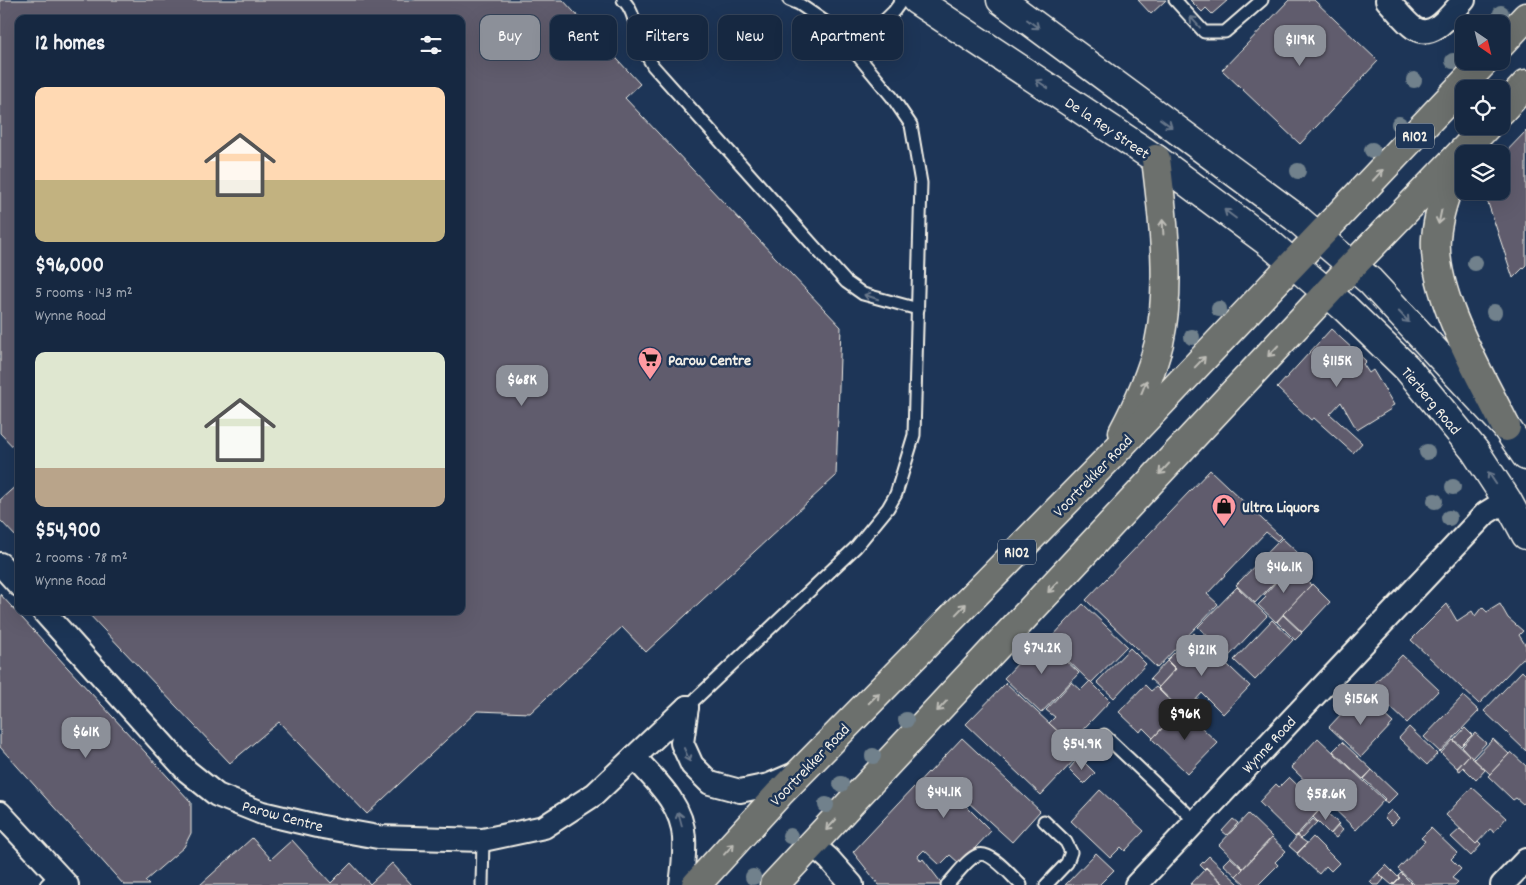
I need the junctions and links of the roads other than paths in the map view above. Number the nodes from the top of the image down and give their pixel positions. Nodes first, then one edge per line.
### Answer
1 (623, 0) edge
2 (789, 0) edge
3 (902, 0) edge
4 (916, 0) edge
5 (1000, 0) edge
6 (1175, 0) edge
7 (1262, 0) edge
8 (1387, 0) edge
9 (1464, 0) edge
10 (816, 15) edge
11 (890, 15) edge
12 (1526, 18) edge
13 (1510, 35) edge
14 (862, 60) edge
15 (1477, 70) edge
16 (1526, 84) edge
17 (1510, 101) edge
18 (1479, 135) edge
19 (1469, 145) edge
20 (1156, 159) junction
21 (1455, 160) edge
22 (1455, 170) edge
23 (1319, 237) junction
24 (1293, 264) junction
25 (1352, 266) junction
26 (1327, 292) junction
27 (918, 309) junction
28 (1506, 426) junction
29 (1526, 456) edge
30 (1106, 461) junction
31 (1507, 500) junction
32 (1526, 535) edge
33 (0, 564) edge
34 (0, 577) edge
35 (15, 581) edge
36 (15, 583) edge
37 (47, 615) edge
38 (687, 707) junction
39 (1104, 735) dead end
40 (634, 757) junction
41 (802, 770) junction
42 (607, 782) junction
43 (662, 788) junction
44 (0, 813) edge
45 (1044, 821) dead end
46 (1196, 822) junction
47 (483, 840) junction
48 (812, 844) junction
49 (1526, 860) edge
50 (57, 881) edge
51 (482, 885) edge
52 (681, 885) edge
53 (696, 885) edge
54 (774, 885) edge
55 (852, 885) edge
56 (947, 885) edge
57 (1022, 885) edge
58 (1046, 885) edge
59 (1136, 885) edge
60 (1502, 885) edge

27 -> 1 lane
2 - 10 lane
3 - 11 lane
20 -> 4 main road, De la Rey Street
5 -> 23 main road
7 -> 6 lane
8 - 9 street
12 - 13 main road
14 - 27 lane
23 -> 15 main road, Voortrekker Road / R102
16 - 17 main road
18 - 19 main road, R102
24 -> 20 main road, De la Rey Street
30 -> 20 main road
21 - 25 main road, R102
22 -> 28 main road
23 - 24 main road, Voortrekker Road / R102
23 - 25 main road
24 - 26 main road, Tierberg Road
30 -> 24 main road, Voortrekker Road / R102
25 - 26 main road, R102
25 -> 28 main road
31 -> 26 main road, Tierberg Road
26 -> 48 main road, R102
27 - 38 lane
28 - 29 main road
41 -> 30 main road, Voortrekker Road / R102
31 - 32 main road, Tierberg Road
31 - 46 street, Wynne Road
33 - 35 street
34 - 36 lane
37 - 47 street, Parow Centre
38 - 40 street, Parow Centre
38 -> 41 street
39 - 46 lane
40 - 42 street, Parow Centre
40 - 43 street
53 -> 41 main road, Voortrekker Road / R102
42 - 43 street
42 - 47 street, Parow Centre
52 -> 43 street
44 - 50 street
45 - 58 lane
46 - 59 street, Wynne Road
47 - 51 lane
48 - 54 main road, R102
48 - 55 street
49 - 60 street
56 - 57 lane

